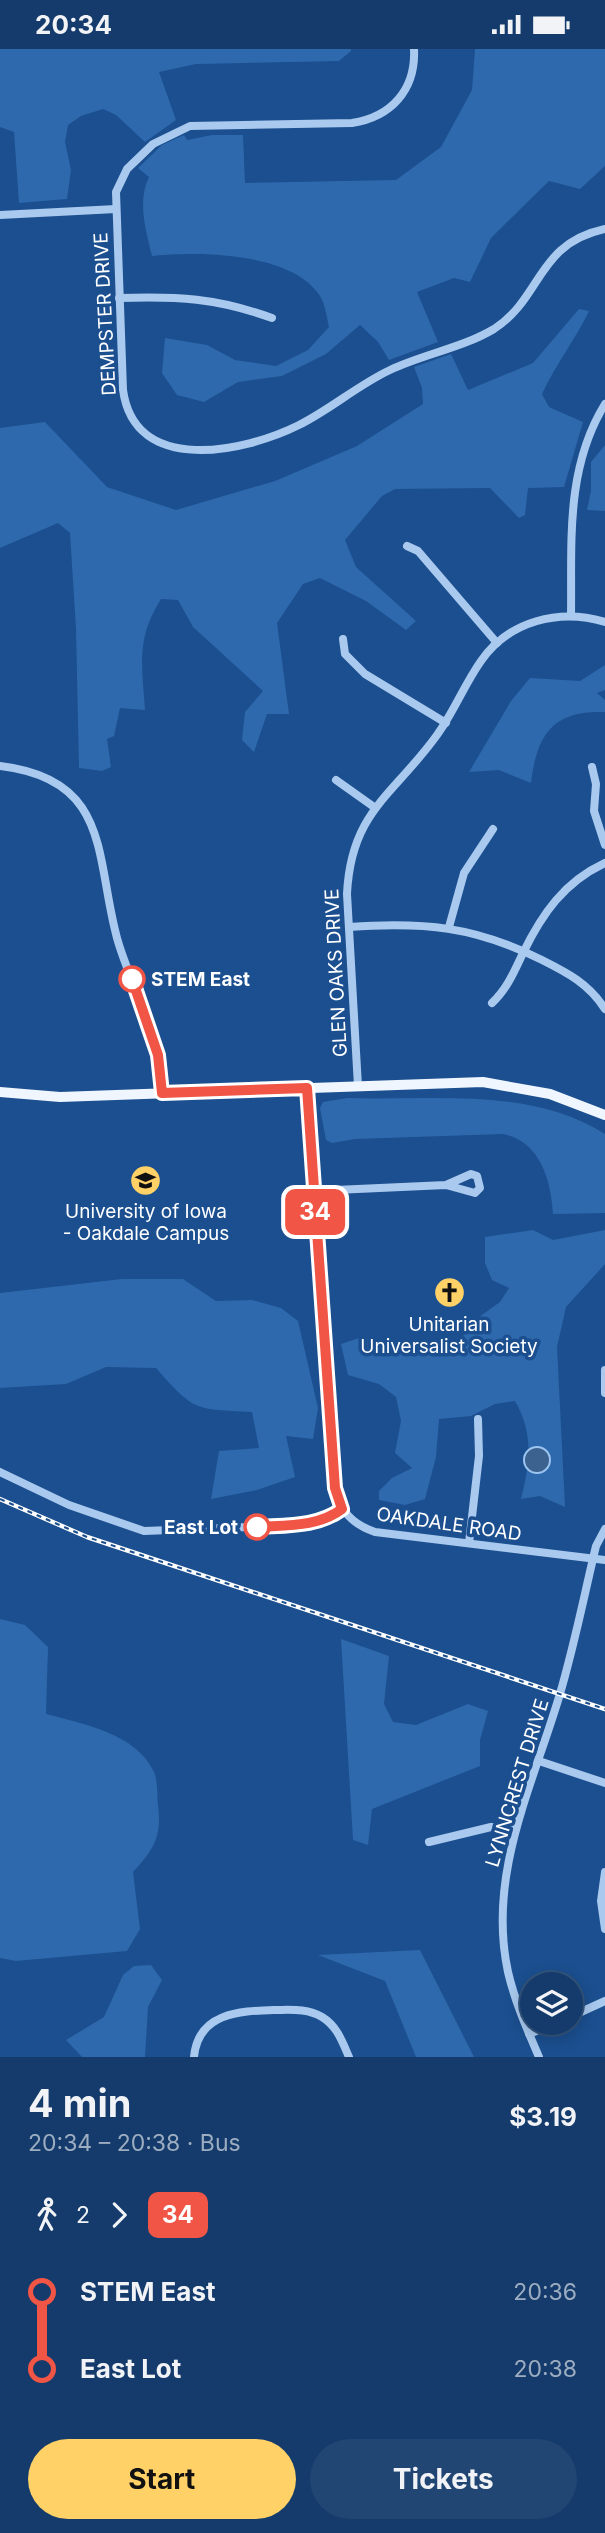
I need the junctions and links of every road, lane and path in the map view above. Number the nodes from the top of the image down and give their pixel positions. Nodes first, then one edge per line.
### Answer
1 (414, 49) edge
2 (116, 209) junction
3 (0, 215) edge
4 (605, 229) edge
5 (119, 298) junction
6 (272, 318) dead end
7 (605, 404) edge
8 (407, 546) dead end
9 (571, 615) junction
10 (605, 622) edge
11 (343, 639) dead end
12 (498, 643) junction
13 (446, 723) junction
14 (0, 766) edge
15 (592, 767) dead end
16 (336, 780) dead end
17 (374, 807) junction
18 (493, 829) dead end
19 (605, 845) edge
20 (605, 863) edge
21 (349, 927) junction
22 (449, 927) junction
23 (524, 951) junction
24 (492, 1003) dead end
25 (605, 1009) edge
26 (358, 1086) junction
27 (307, 1088) junction
28 (0, 1092) edge
29 (162, 1093) junction
30 (605, 1113) edge
31 (446, 1185) dead end
32 (313, 1191) junction
33 (605, 1370) edge
34 (605, 1393) edge
35 (478, 1419) dead end
36 (0, 1472) edge
37 (342, 1509) junction
38 (605, 1529) edge
39 (469, 1543) junction
40 (593, 1559) junction
41 (605, 1560) edge
42 (539, 1761) junction
43 (605, 1783) edge
44 (516, 1828) junction
45 (429, 1842) dead end
46 (605, 1872) edge
47 (605, 1929) edge
48 (605, 2001) edge
49 (520, 2007) edge
50 (583, 2011) edge
51 (529, 2035) edge
52 (194, 2057) edge
53 (349, 2057) edge
54 (539, 2057) edge

1 - 2 street, DEMPSTER DRIVE
2 - 3 street
2 - 5 street, DEMPSTER DRIVE
4 - 5 street, DEMPSTER DRIVE
5 - 6 street
7 - 9 street
8 - 12 street
9 - 10 street, GLEN OAKS DRIVE
9 - 12 street, GLEN OAKS DRIVE
11 - 13 street
12 - 13 street, GLEN OAKS DRIVE
13 - 17 street, GLEN OAKS DRIVE
14 - 29 street
15 - 19 street
16 - 17 street
17 - 21 street, GLEN OAKS DRIVE
18 - 22 street
20 - 23 street
21 - 22 street
21 - 26 street, GLEN OAKS DRIVE
22 - 23 street
23 - 24 street
23 - 25 street
26 - 27 main road
26 - 30 main road
27 - 29 main road
27 - 32 street
28 - 29 main road
31 - 32 street
32 - 37 street
33 - 34 street
35 - 39 street
36 - 37 street
37 - 39 street, OAKDALE ROAD
38 - 40 street, LYNNCREST DRIVE
39 - 40 street, OAKDALE ROAD
40 - 41 street, OAKDALE ROAD
40 - 42 street, LYNNCREST DRIVE
42 - 43 street
42 - 44 street, LYNNCREST DRIVE
44 - 45 street
44 - 49 street, LYNNCREST DRIVE
46 - 47 street
48 - 50 street
51 - 54 street, LYNNCREST DRIVE
52 - 53 street

